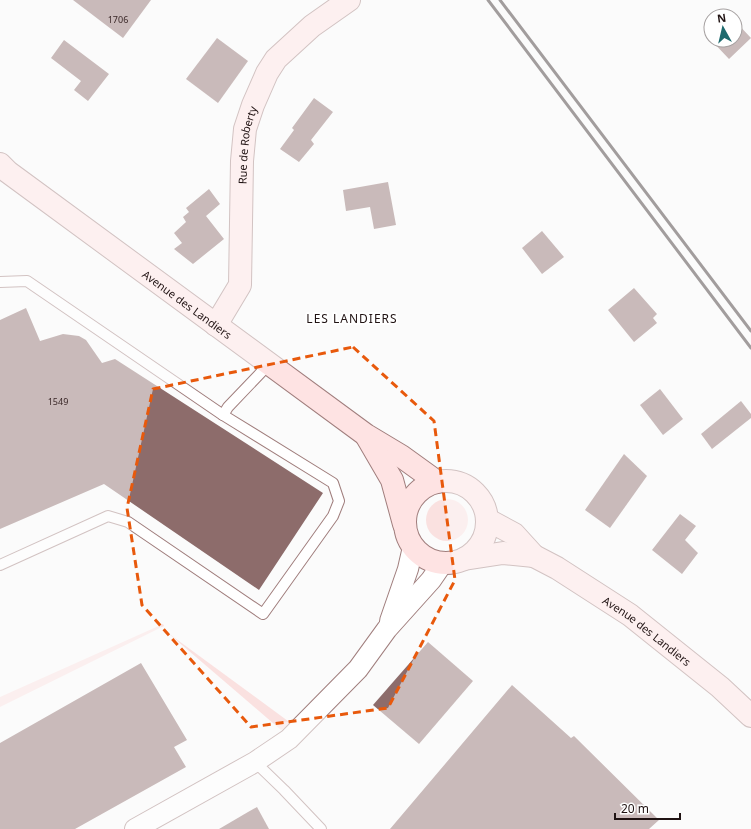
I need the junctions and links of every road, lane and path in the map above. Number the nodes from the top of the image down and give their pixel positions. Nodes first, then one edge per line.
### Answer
1 (349, 0) edge
2 (3, 168) edge
3 (0, 282) edge
4 (216, 325) junction
5 (269, 364) junction
6 (223, 414) junction
7 (366, 435) junction
8 (437, 482) junction
9 (488, 520) junction
10 (410, 540) junction
11 (534, 556) junction
12 (464, 559) junction
13 (442, 564) junction
14 (0, 565) edge
15 (387, 629) junction
16 (751, 716) edge
17 (255, 762) junction
18 (135, 829) edge
19 (321, 829) edge

1 - 4 main road, Rue de Roberty
2 - 4 main road, Avenue des Landiers
3 - 6 lane
4 - 5 main road, Avenue des Landiers
5 - 6 lane
5 - 7 main road, Avenue des Landiers
6 - 14 lane
7 - 8 main road, Avenue des Landiers
7 - 10 main road, Avenue des Landiers
8 - 9 main road
8 - 10 main road
9 - 11 main road, Avenue des Landiers
9 - 12 main road
10 - 13 main road
10 - 15 street
11 - 12 main road, Avenue des Landiers
11 - 16 main road, Avenue des Landiers
12 - 13 main road
13 - 15 street
15 - 17 street
17 - 18 street
17 - 19 lane

